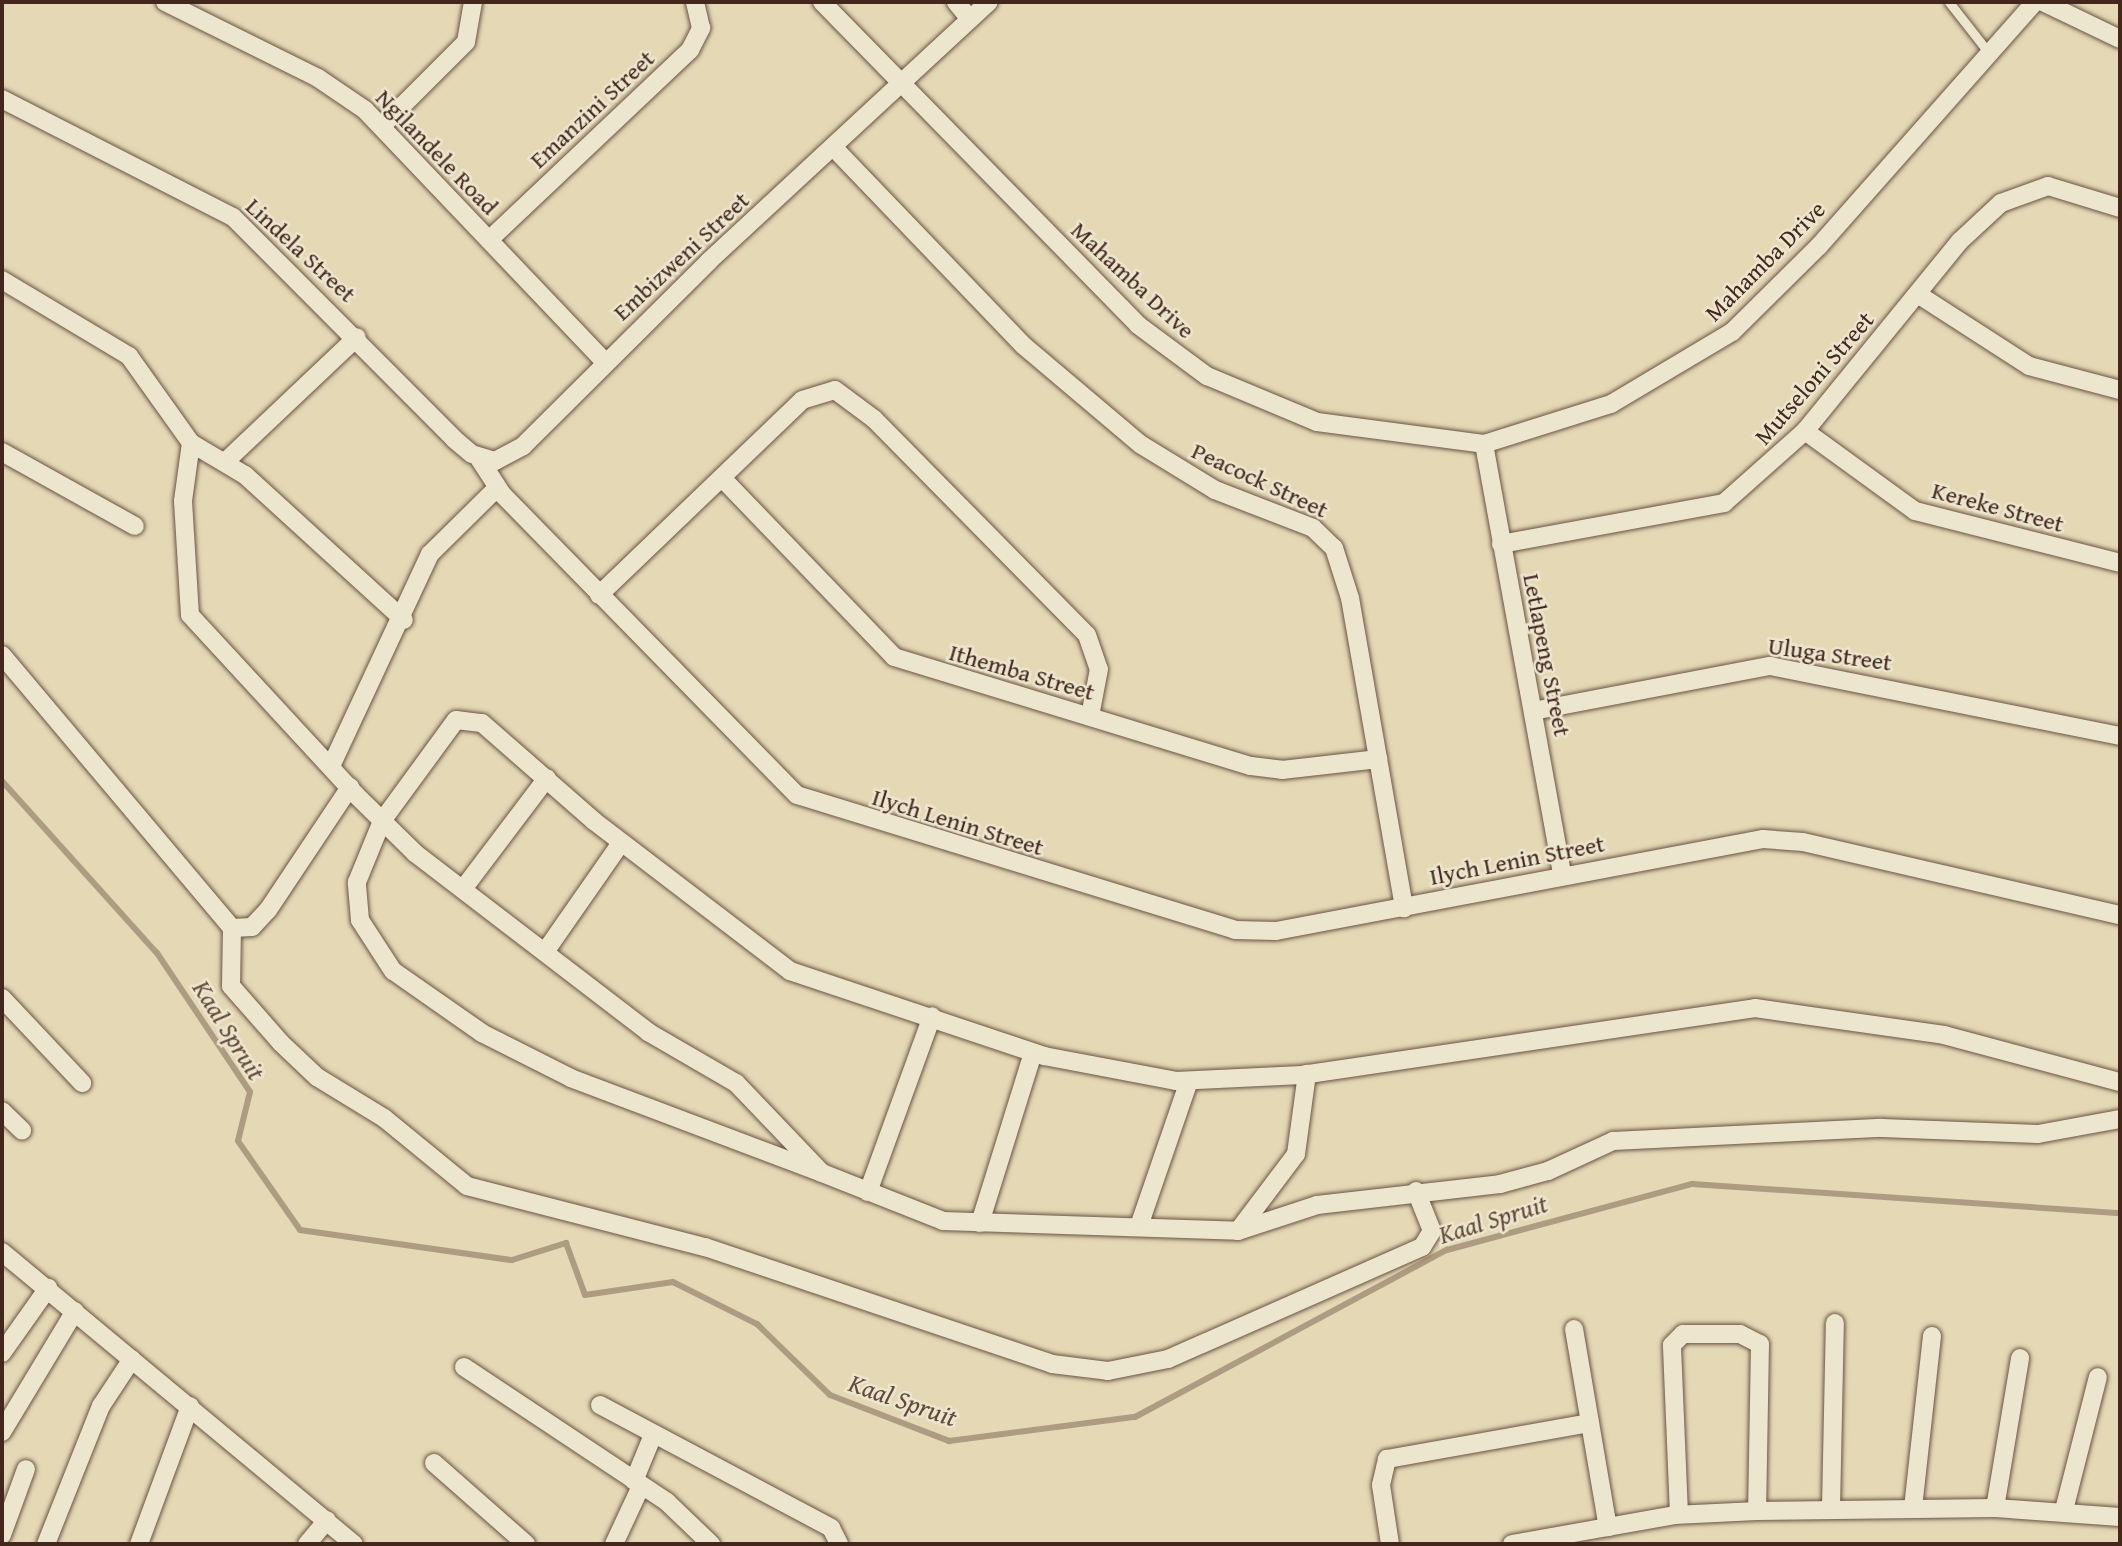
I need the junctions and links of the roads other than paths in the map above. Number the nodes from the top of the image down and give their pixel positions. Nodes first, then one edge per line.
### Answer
1 (165, 2) edge
2 (474, 2) edge
3 (695, 2) edge
4 (822, 2) edge
5 (956, 2) edge
6 (989, 2) edge
7 (1948, 2) edge
8 (2035, 2) edge
9 (2043, 2) edge
10 (970, 19) junction
11 (2120, 39) edge
12 (1989, 53) junction
13 (900, 84) junction
14 (2, 99) edge
15 (382, 126) junction
16 (835, 149) junction
17 (2120, 208) edge
18 (489, 240) junction
19 (2, 280) edge
20 (1919, 295) junction
21 (357, 337) junction
22 (604, 361) junction
23 (2120, 390) edge
24 (1805, 431) junction
25 (191, 443) junction
26 (1484, 444) junction
27 (2, 452) edge
28 (486, 459) junction
29 (226, 461) junction
30 (723, 479) junction
31 (497, 488) junction
32 (135, 526) dead end
33 (1501, 544) junction
34 (2120, 563) edge
35 (599, 596) junction
36 (404, 620) junction
37 (2, 655) edge
38 (1533, 711) junction
39 (1090, 716) junction
40 (2120, 736) edge
41 (1378, 759) junction
42 (332, 764) junction
43 (547, 778) junction
44 (350, 787) junction
45 (382, 821) junction
46 (621, 843) junction
47 (1562, 874) junction
48 (463, 889) junction
49 (1404, 908) junction
50 (2120, 915) edge
51 (232, 928) junction
52 (547, 948) junction
53 (2, 998) edge
54 (932, 1016) junction
55 (1033, 1053) junction
56 (1307, 1074) junction
57 (1189, 1081) junction
58 (2120, 1082) edge
59 (82, 1083) dead end
60 (2, 1111) edge
61 (2120, 1119) edge
62 (22, 1130) dead end
63 (822, 1173) junction
64 (1416, 1191) junction
65 (868, 1192) junction
66 (980, 1223) junction
67 (1139, 1226) junction
68 (1238, 1231) junction
69 (2, 1252) edge
70 (48, 1288) junction
71 (75, 1311) junction
72 (1835, 1323) dead end
73 (1574, 1329) dead end
74 (1932, 1336) dead end
75 (2, 1353) edge
76 (2020, 1358) dead end
77 (132, 1359) junction
78 (464, 1367) dead end
79 (2098, 1377) dead end
80 (600, 1405) dead end
81 (190, 1406) junction
82 (1590, 1423) junction
83 (2, 1432) edge
84 (653, 1435) junction
85 (434, 1463) dead end
86 (26, 1469) dead end
87 (637, 1484) junction
88 (1831, 1508) junction
89 (1913, 1508) junction
90 (1995, 1508) junction
91 (2064, 1510) junction
92 (1757, 1511) junction
93 (1679, 1514) junction
94 (2120, 1517) edge
95 (327, 1520) junction
96 (1608, 1527) junction
97 (2, 1535) edge
98 (46, 1544) edge
99 (139, 1544) edge
100 (307, 1544) edge
101 (354, 1544) edge
102 (526, 1544) edge
103 (614, 1544) edge
104 (711, 1544) edge
105 (839, 1544) edge
106 (1390, 1544) edge
107 (1512, 1544) edge

1 - 15 street, Ngilandele Road
2 - 15 street
3 - 18 street, Emanzini Street
4 - 13 street, Mahamba Drive
5 - 10 street
6 - 10 street, Embizweni Street
7 - 12 lane
8 - 12 street, Mahamba Drive
9 - 11 street
10 - 13 street, Embizweni Street
12 - 26 street, Mahamba Drive
13 - 16 street, Embizweni Street
13 - 26 street, Mahamba Drive
14 - 21 street, Lindela Street
15 - 18 street, Ngilandele Road
16 - 22 street, Embizweni Street
16 - 41 street, Peacock Street
17 - 20 street, Mutseloni Street
18 - 22 street, Ngilandele Road
19 - 25 street
20 - 23 street
20 - 24 street, Mutseloni Street
21 - 28 street, Lindela Street
21 - 29 street
22 - 28 street, Embizweni Street
24 - 33 street, Mutseloni Street
24 - 34 street, Kereke Street
25 - 29 street
25 - 42 street
26 - 33 street, Letlapeng Street
27 - 32 street
28 - 31 street, Lindela Street
29 - 36 street
30 - 35 street
30 - 39 street, Ithemba Street
30 - 39 street
31 - 35 street, Ilych Lenin Street
31 - 36 street
33 - 38 street, Letlapeng Street
35 - 49 street, Ilych Lenin Street
36 - 42 street
37 - 51 street
38 - 40 street, Uluga Street
38 - 47 street, Letlapeng Street
39 - 41 street, Ithemba Street
41 - 49 street, Peacock Street
42 - 44 street
43 - 45 street
43 - 46 street
43 - 48 street
44 - 45 street
44 - 51 street
45 - 48 street
45 - 63 street
46 - 52 street
46 - 54 street
47 - 49 street, Ilych Lenin Street
47 - 50 street, Ilych Lenin Street
48 - 52 street
51 - 64 street
52 - 63 street
53 - 59 street
54 - 55 street
54 - 65 street
55 - 57 street
55 - 66 street
56 - 57 street
56 - 58 street
56 - 68 street
57 - 67 street
60 - 62 street
61 - 64 street
63 - 65 street
64 - 68 street
65 - 66 street
66 - 67 street
67 - 68 street
69 - 70 street
70 - 71 street
70 - 75 street
71 - 77 street
71 - 83 street
72 - 88 street
73 - 82 street
74 - 89 street
76 - 90 street
77 - 81 street
77 - 98 street
78 - 87 street
79 - 91 street
80 - 84 street
81 - 95 street
81 - 99 street
82 - 96 street
82 - 106 street
84 - 87 street
84 - 105 street
85 - 102 street
86 - 97 street
87 - 103 street
87 - 104 street
88 - 89 street
88 - 92 street
89 - 90 street
90 - 91 street
91 - 94 street
92 - 93 street
92 - 93 street
93 - 96 street
95 - 100 street
95 - 101 street
96 - 107 street

